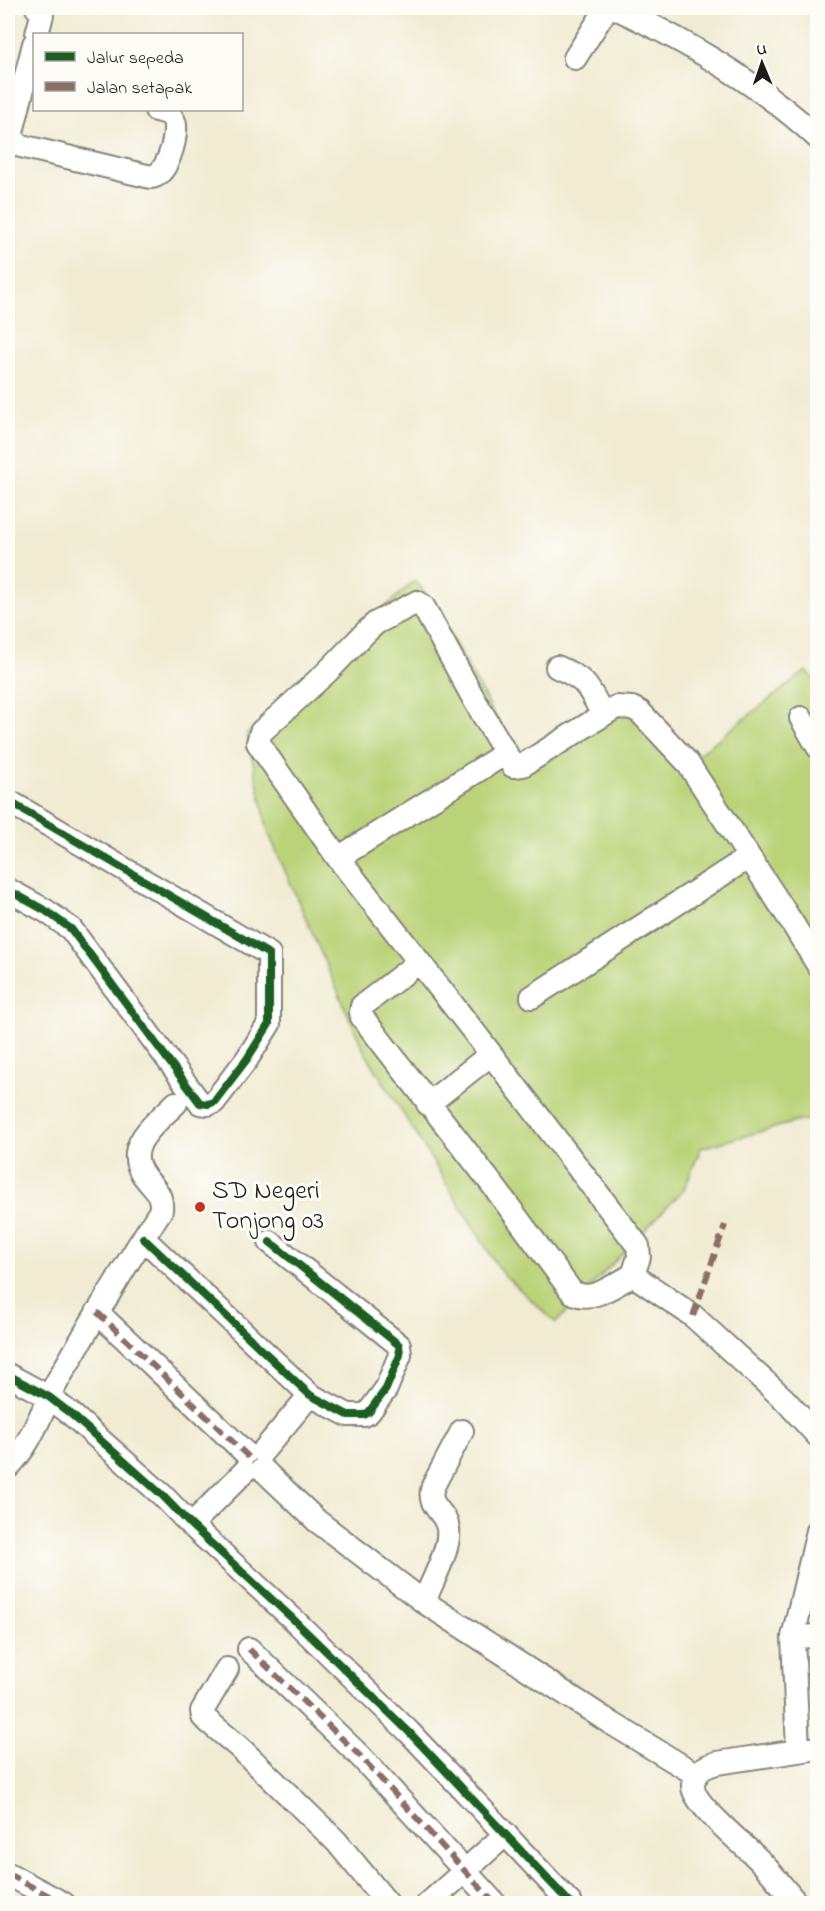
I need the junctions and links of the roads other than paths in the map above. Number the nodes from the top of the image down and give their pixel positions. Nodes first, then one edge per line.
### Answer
1 (37, 8) edge
2 (607, 8) edge
3 (616, 8) edge
4 (37, 33) edge
5 (33, 47) edge
6 (575, 58) dead end
7 (23, 72) edge
8 (160, 111) edge
9 (818, 138) edge
10 (557, 667) dead end
11 (603, 715) junction
12 (801, 718) dead end
13 (818, 747) edge
14 (506, 753) junction
15 (8, 801) edge
16 (749, 856) junction
17 (338, 858) junction
18 (8, 890) edge
19 (419, 962) junction
20 (818, 965) edge
21 (532, 997) dead end
22 (490, 1055) junction
23 (176, 1103) dead end
24 (428, 1104) junction
25 (143, 1238) junction
26 (270, 1242) dead end
27 (633, 1275) junction
28 (97, 1312) junction
29 (8, 1375) edge
30 (310, 1395) junction
31 (49, 1397) junction
32 (462, 1431) dead end
33 (818, 1436) edge
34 (254, 1462) junction
35 (8, 1467) edge
36 (191, 1525) junction
37 (818, 1531) edge
38 (424, 1602) junction
39 (818, 1636) edge
40 (793, 1637) junction
41 (249, 1649) dead end
42 (227, 1670) dead end
43 (808, 1749) edge
44 (697, 1775) junction
45 (506, 1834) junction
46 (464, 1871) junction
47 (8, 1874) edge
48 (64, 1904) edge
49 (388, 1904) edge
50 (428, 1904) edge
51 (495, 1904) edge
52 (571, 1904) edge
53 (797, 1904) edge

1 - 4 street
2 - 6 street
3 - 9 street
5 - 7 street
7 - 8 street
10 - 11 street
11 - 14 street
11 - 16 street
12 - 13 street
14 - 17 street
14 - 17 street
15 - 18 street
16 - 20 street
16 - 21 street
17 - 19 street
19 - 22 street
19 - 24 street
22 - 24 street
22 - 27 street
23 - 25 street
24 - 27 street
25 - 28 street
25 - 30 street
26 - 30 street
27 - 33 street
28 - 31 street
28 - 34 street
29 - 31 street
30 - 34 street
31 - 35 street
31 - 36 street
32 - 38 street
34 - 36 street
34 - 38 street
36 - 45 street
37 - 40 street
38 - 44 street
39 - 40 street
40 - 43 street
41 - 46 street
42 - 49 street
43 - 44 street
44 - 53 street
45 - 46 street
45 - 52 street
46 - 50 street
46 - 51 street
47 - 48 street

